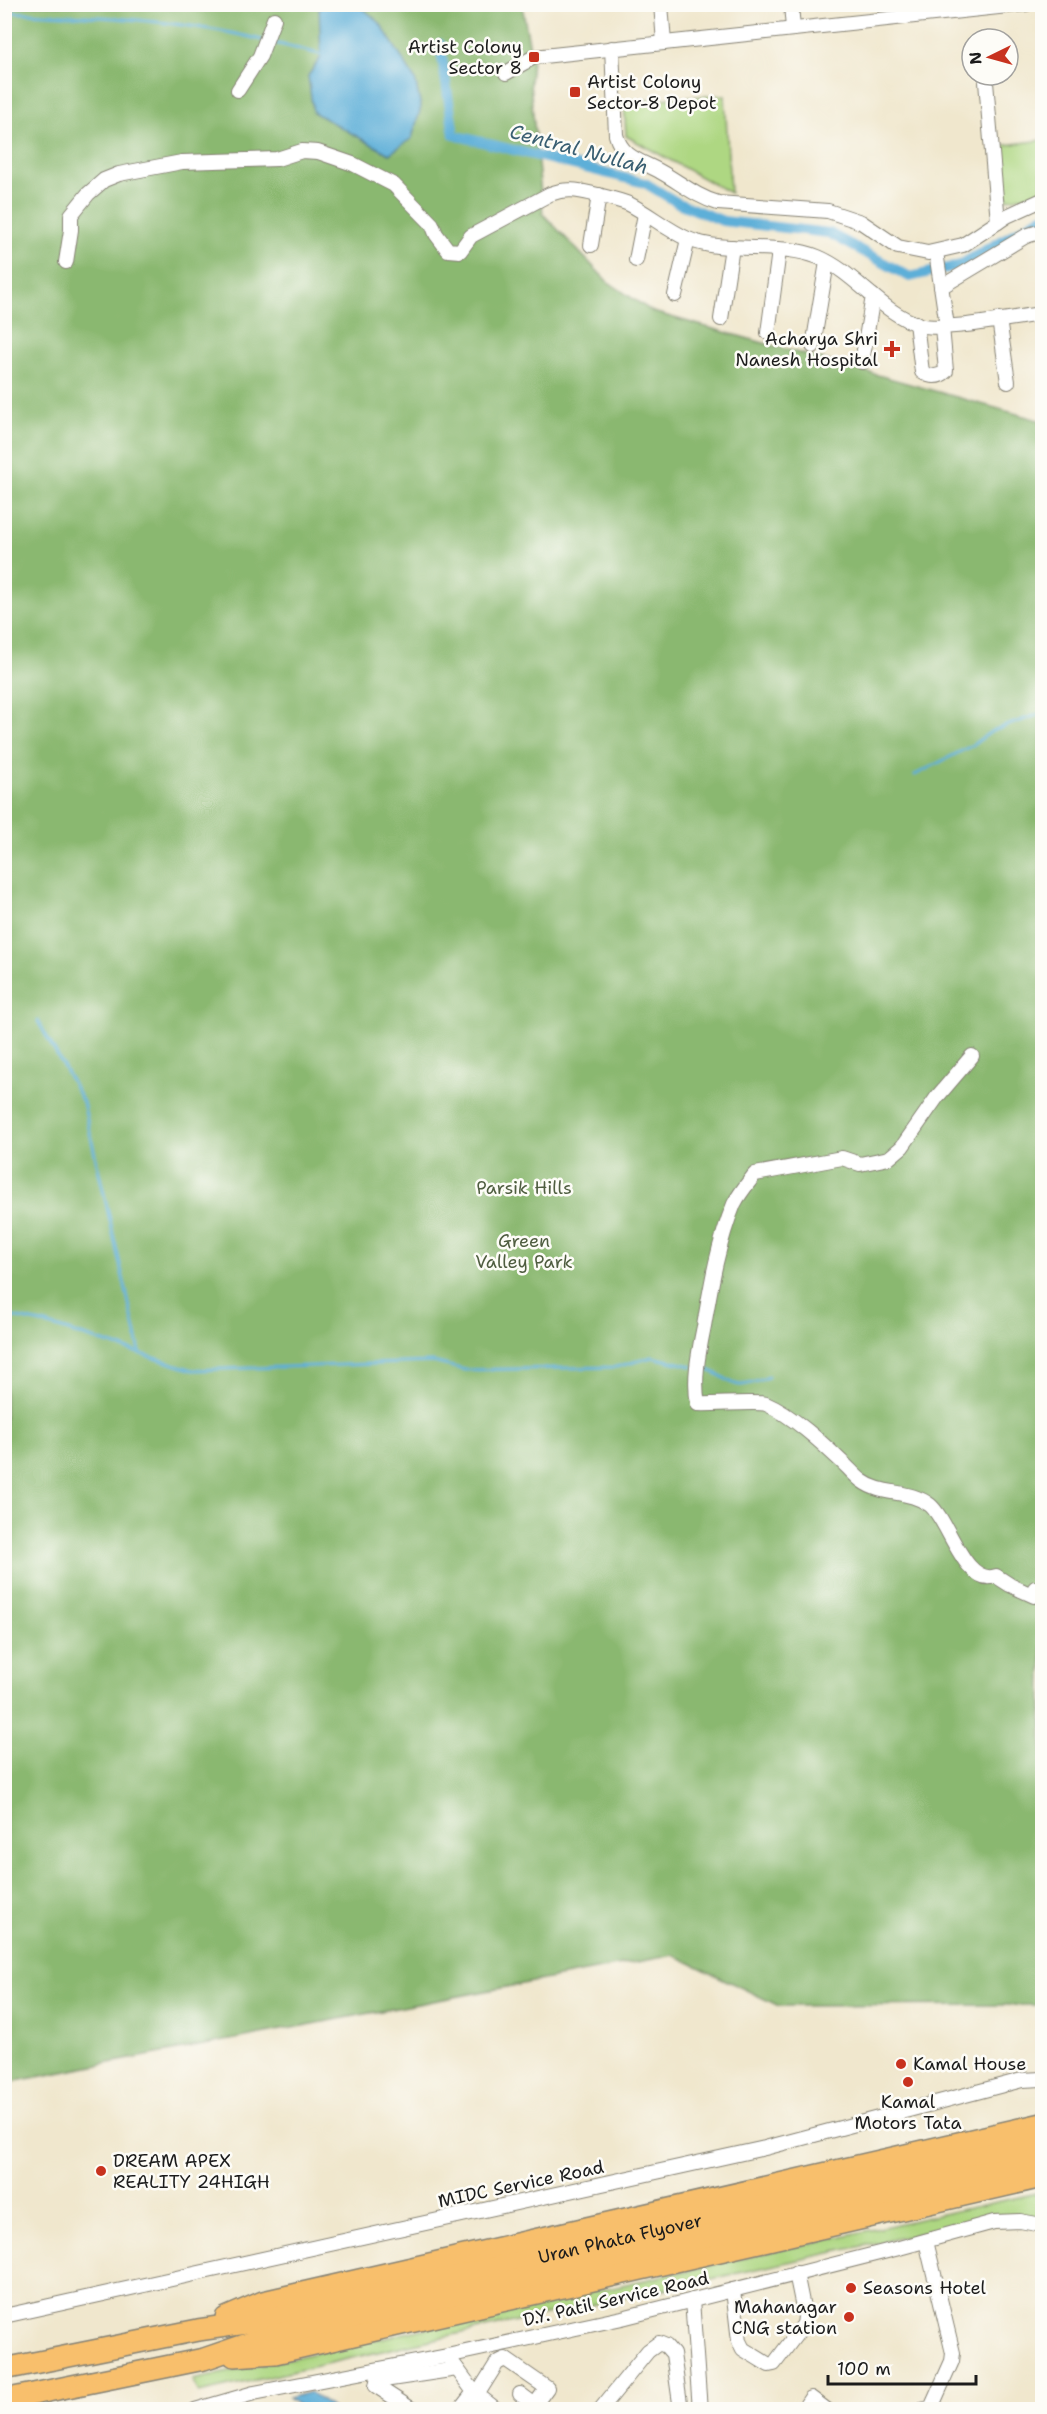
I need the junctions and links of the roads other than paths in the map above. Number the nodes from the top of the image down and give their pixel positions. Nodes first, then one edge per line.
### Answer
1 (661, 4) edge
2 (791, 4) edge
3 (1027, 4) edge
4 (919, 10) edge
5 (274, 19) dead end
6 (793, 29) junction
7 (664, 43) junction
8 (612, 48) junction
9 (506, 73) dead end
10 (986, 87) edge
11 (238, 90) dead end
12 (599, 195) junction
13 (1042, 200) edge
14 (645, 213) junction
15 (998, 222) junction
16 (1042, 231) edge
17 (688, 239) junction
18 (591, 245) dead end
19 (732, 247) junction
20 (779, 251) junction
21 (636, 260) dead end
22 (66, 262) dead end
23 (827, 262) junction
24 (938, 268) junction
25 (675, 295) dead end
26 (873, 296) junction
27 (1042, 314) edge
28 (721, 319) dead end
29 (999, 319) junction
30 (916, 323) junction
31 (944, 330) junction
32 (768, 333) dead end
33 (918, 341) junction
34 (813, 346) dead end
35 (862, 362) dead end
36 (1008, 382) dead end
37 (972, 1056) dead end
38 (1042, 1590) edge
39 (1042, 2079) edge
40 (1042, 2124) edge
41 (1042, 2142) edge
42 (1042, 2159) edge
43 (1042, 2177) edge
44 (1042, 2225) edge
45 (926, 2241) junction
46 (796, 2273) junction
47 (445, 2288) junction
48 (733, 2290) junction
49 (692, 2300) junction
50 (4, 2316) edge
51 (198, 2330) junction
52 (447, 2356) junction
53 (204, 2359) junction
54 (4, 2369) edge
55 (457, 2369) junction
56 (475, 2393) junction
57 (520, 2394) dead end
58 (4, 2400) edge
59 (533, 2407) edge
60 (195, 2409) edge
61 (413, 2409) edge
62 (460, 2409) edge
63 (497, 2409) edge
64 (600, 2409) edge
65 (681, 2409) edge
66 (700, 2409) edge
67 (804, 2409) edge
68 (827, 2409) edge
69 (928, 2409) edge

1 - 7 street
2 - 6 street
3 - 4 street
4 - 6 street
5 - 11 street
6 - 7 street
7 - 8 street
8 - 9 street
8 - 24 street
10 - 15 street
12 - 14 street
12 - 18 street
12 - 22 street
13 - 15 street
14 - 17 street
14 - 21 street
15 - 24 street
16 - 24 street
17 - 19 street
17 - 25 street
19 - 20 street
19 - 28 street
20 - 23 street
20 - 32 street
23 - 26 street
23 - 34 street
24 - 31 street
26 - 30 street
26 - 35 street
27 - 29 street
29 - 31 street
29 - 36 street
30 - 31 street
30 - 33 street
31 - 33 street
31 - 33 street
37 - 38 street
39 - 50 street, MIDC Service Road
40 - 51 highway
41 - 47 highway, Uran Phata Flyover
42 - 47 highway, Uran Phata Flyover
43 - 53 highway
44 - 45 street, D.Y. Patil Service Road
45 - 46 street, D.Y. Patil Service Road
45 - 69 street
46 - 48 street, D.Y. Patil Service Road
46 - 48 street
47 - 51 highway, Uran Phata Flyover
47 - 53 highway, Uran Phata Flyover
48 - 49 street, D.Y. Patil Service Road
49 - 52 street, D.Y. Patil Service Road
49 - 66 street
51 - 54 highway
52 - 55 street
52 - 60 street, D.Y. Patil Service Road
53 - 58 highway
55 - 56 street
55 - 61 street
56 - 59 street
56 - 62 street
56 - 63 street
57 - 59 street
64 - 65 street
67 - 68 street

